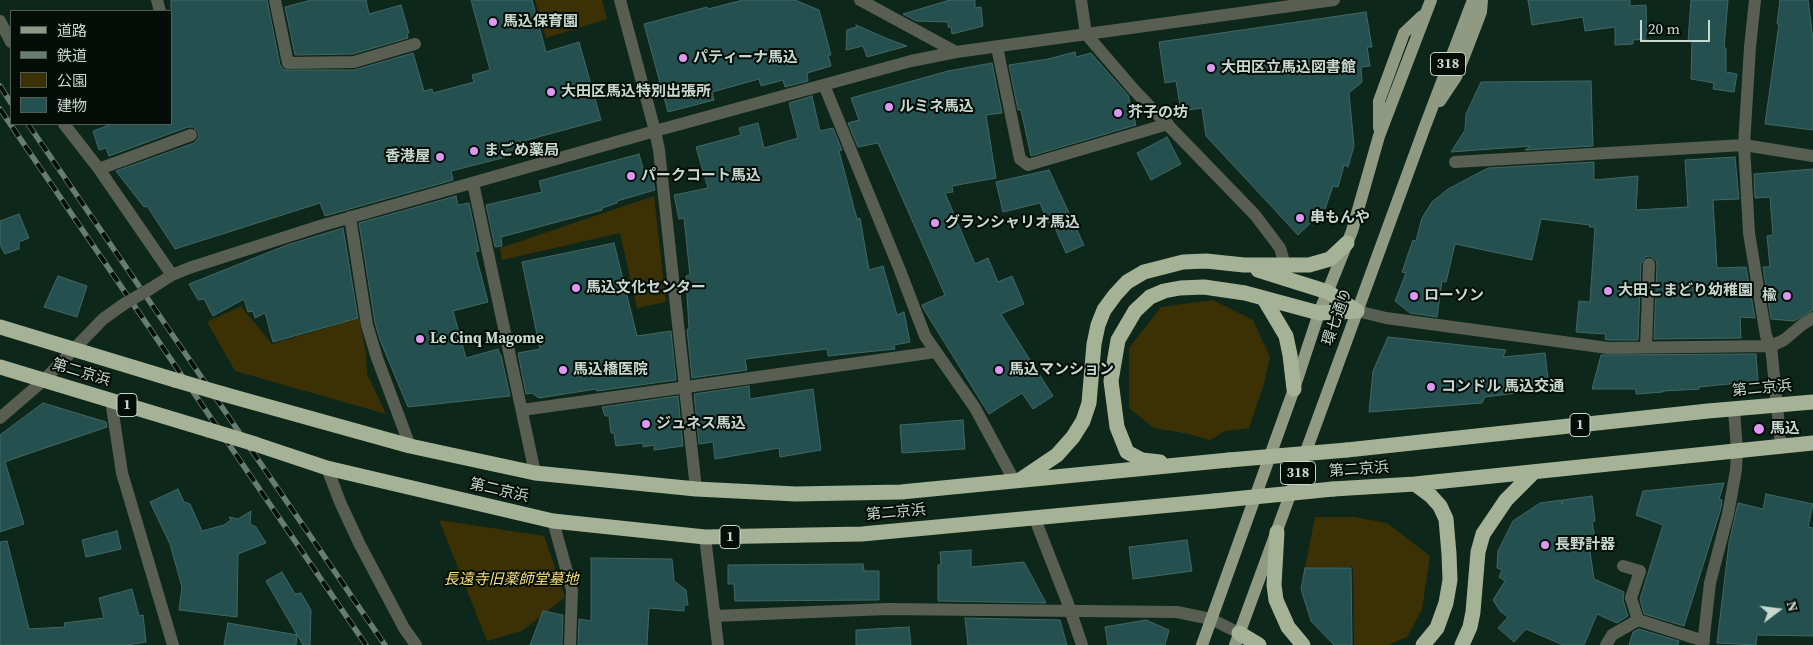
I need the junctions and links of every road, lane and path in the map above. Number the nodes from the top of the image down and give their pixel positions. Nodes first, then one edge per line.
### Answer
1 (275, 0) edge
2 (620, 0) edge
3 (860, 0) edge
4 (1081, 0) edge
5 (1334, 0) edge
6 (1431, 0) edge
7 (1473, 0) edge
8 (1482, 0) edge
9 (1755, 0) edge
10 (1308, 2) edge
11 (0, 21) edge
12 (1086, 34) junction
13 (10, 40) edge
14 (415, 44) dead end
15 (997, 47) junction
16 (956, 52) junction
17 (824, 85) junction
18 (1168, 124) junction
19 (65, 125) edge
20 (1424, 129) junction
21 (656, 131) junction
22 (191, 135) dead end
23 (1744, 145) junction
24 (1813, 156) edge
25 (1455, 162) dead end
26 (99, 169) junction
27 (473, 183) junction
28 (350, 217) junction
29 (1346, 243) junction
30 (1649, 264) dead end
31 (1285, 265) junction
32 (1244, 266) junction
33 (172, 276) junction
34 (1328, 292) junction
35 (1264, 299) junction
36 (1357, 312) junction
37 (1319, 313) junction
38 (1813, 318) edge
39 (0, 327) edge
40 (1771, 346) junction
41 (1646, 347) junction
42 (73, 349) junction
43 (936, 352) junction
44 (0, 367) edge
45 (44, 380) junction
46 (685, 387) junction
47 (1294, 389) junction
48 (111, 400) junction
49 (1813, 402) edge
50 (1777, 405) junction
51 (1734, 409) junction
52 (522, 410) junction
53 (0, 418) edge
54 (1813, 443) edge
55 (410, 446) junction
56 (1781, 446) junction
57 (1737, 451) junction
58 (1175, 465) junction
59 (327, 468) junction
60 (1534, 472) junction
61 (535, 473) junction
62 (1017, 481) junction
63 (1415, 484) junction
64 (696, 489) junction
65 (1035, 519) junction
66 (553, 521) junction
67 (1277, 532) junction
68 (705, 537) junction
69 (1624, 566) dead end
70 (1070, 611) junction
71 (714, 616) junction
72 (1211, 619) junction
73 (1638, 620) junction
74 (1237, 639) edge
75 (1704, 643) edge
76 (173, 645) edge
77 (416, 645) edge
78 (570, 645) edge
79 (718, 645) edge
80 (1082, 645) edge
81 (1202, 645) edge
82 (1259, 645) edge
83 (1303, 645) edge
84 (1423, 645) edge
85 (1462, 645) edge
86 (1606, 645) edge

1 - 14 street
2 - 21 street
3 - 16 street
4 - 12 street
5 - 10 street
6 - 29 main road, 環七通り / 318
7 - 20 main road, 環七通り / 318
8 - 20 main road
9 - 23 street
10 - 12 street
11 - 13 street
12 - 15 street
12 - 18 street
15 - 16 street
15 - 18 street
16 - 17 street
17 - 21 street
17 - 43 street
18 - 31 street
19 - 26 street
20 - 36 main road, 環七通り / 318
21 - 27 street
21 - 46 street
22 - 26 street
23 - 24 street
23 - 25 street
23 - 40 street
26 - 33 street
27 - 28 street
27 - 52 street
28 - 33 street
28 - 55 street
29 - 31 highway
29 - 34 main road, 環七通り / 318
30 - 41 street
31 - 32 highway
32 - 34 highway
32 - 62 highway
33 - 42 street, bridge
34 - 36 highway
34 - 37 main road, 環七通り / 318
35 - 37 highway
35 - 47 highway
35 - 58 highway
36 - 37 highway
36 - 41 street
36 - 67 main road, 環七通り / 318
37 - 47 main road, 環七通り / 318
38 - 40 street
39 - 42 highway, 第二京浜 / 1
40 - 41 street
40 - 50 street
42 - 45 street
42 - 55 highway, 第二京浜 / 1, bridge
43 - 46 street
43 - 62 street
44 - 45 highway, 第二京浜 / 1
45 - 48 highway, 第二京浜 / 1
45 - 53 street
46 - 52 street
46 - 64 street
47 - 72 main road, 環七通り / 318
48 - 59 highway, 第二京浜 / 1, bridge
48 - 76 street
49 - 50 highway, 第二京浜 / 1
50 - 51 highway, 第二京浜 / 1
50 - 56 street
51 - 57 street
51 - 58 highway, 第二京浜 / 1, bridge
52 - 61 street
54 - 56 highway, 第二京浜 / 1
55 - 61 highway, 第二京浜 / 1
56 - 57 highway, 第二京浜 / 1
57 - 60 highway, 第二京浜 / 1
57 - 75 street
58 - 62 highway, 第二京浜 / 1
59 - 66 highway, 第二京浜 / 1
59 - 77 street
60 - 63 highway, 第二京浜 / 1
60 - 85 highway
61 - 64 highway, 第二京浜 / 1
62 - 64 highway, 第二京浜 / 1
63 - 65 highway, 第二京浜 / 1, bridge
63 - 84 highway
65 - 68 highway, 第二京浜 / 1
65 - 70 street
66 - 68 highway, 第二京浜 / 1
66 - 78 street
67 - 74 main road, 環七通り / 318
67 - 83 highway
68 - 71 street
69 - 73 street
70 - 71 street
70 - 72 street
70 - 80 street
71 - 79 street
72 - 74 street
72 - 81 main road, 環七通り / 318
73 - 75 street
73 - 86 street
74 - 82 highway

